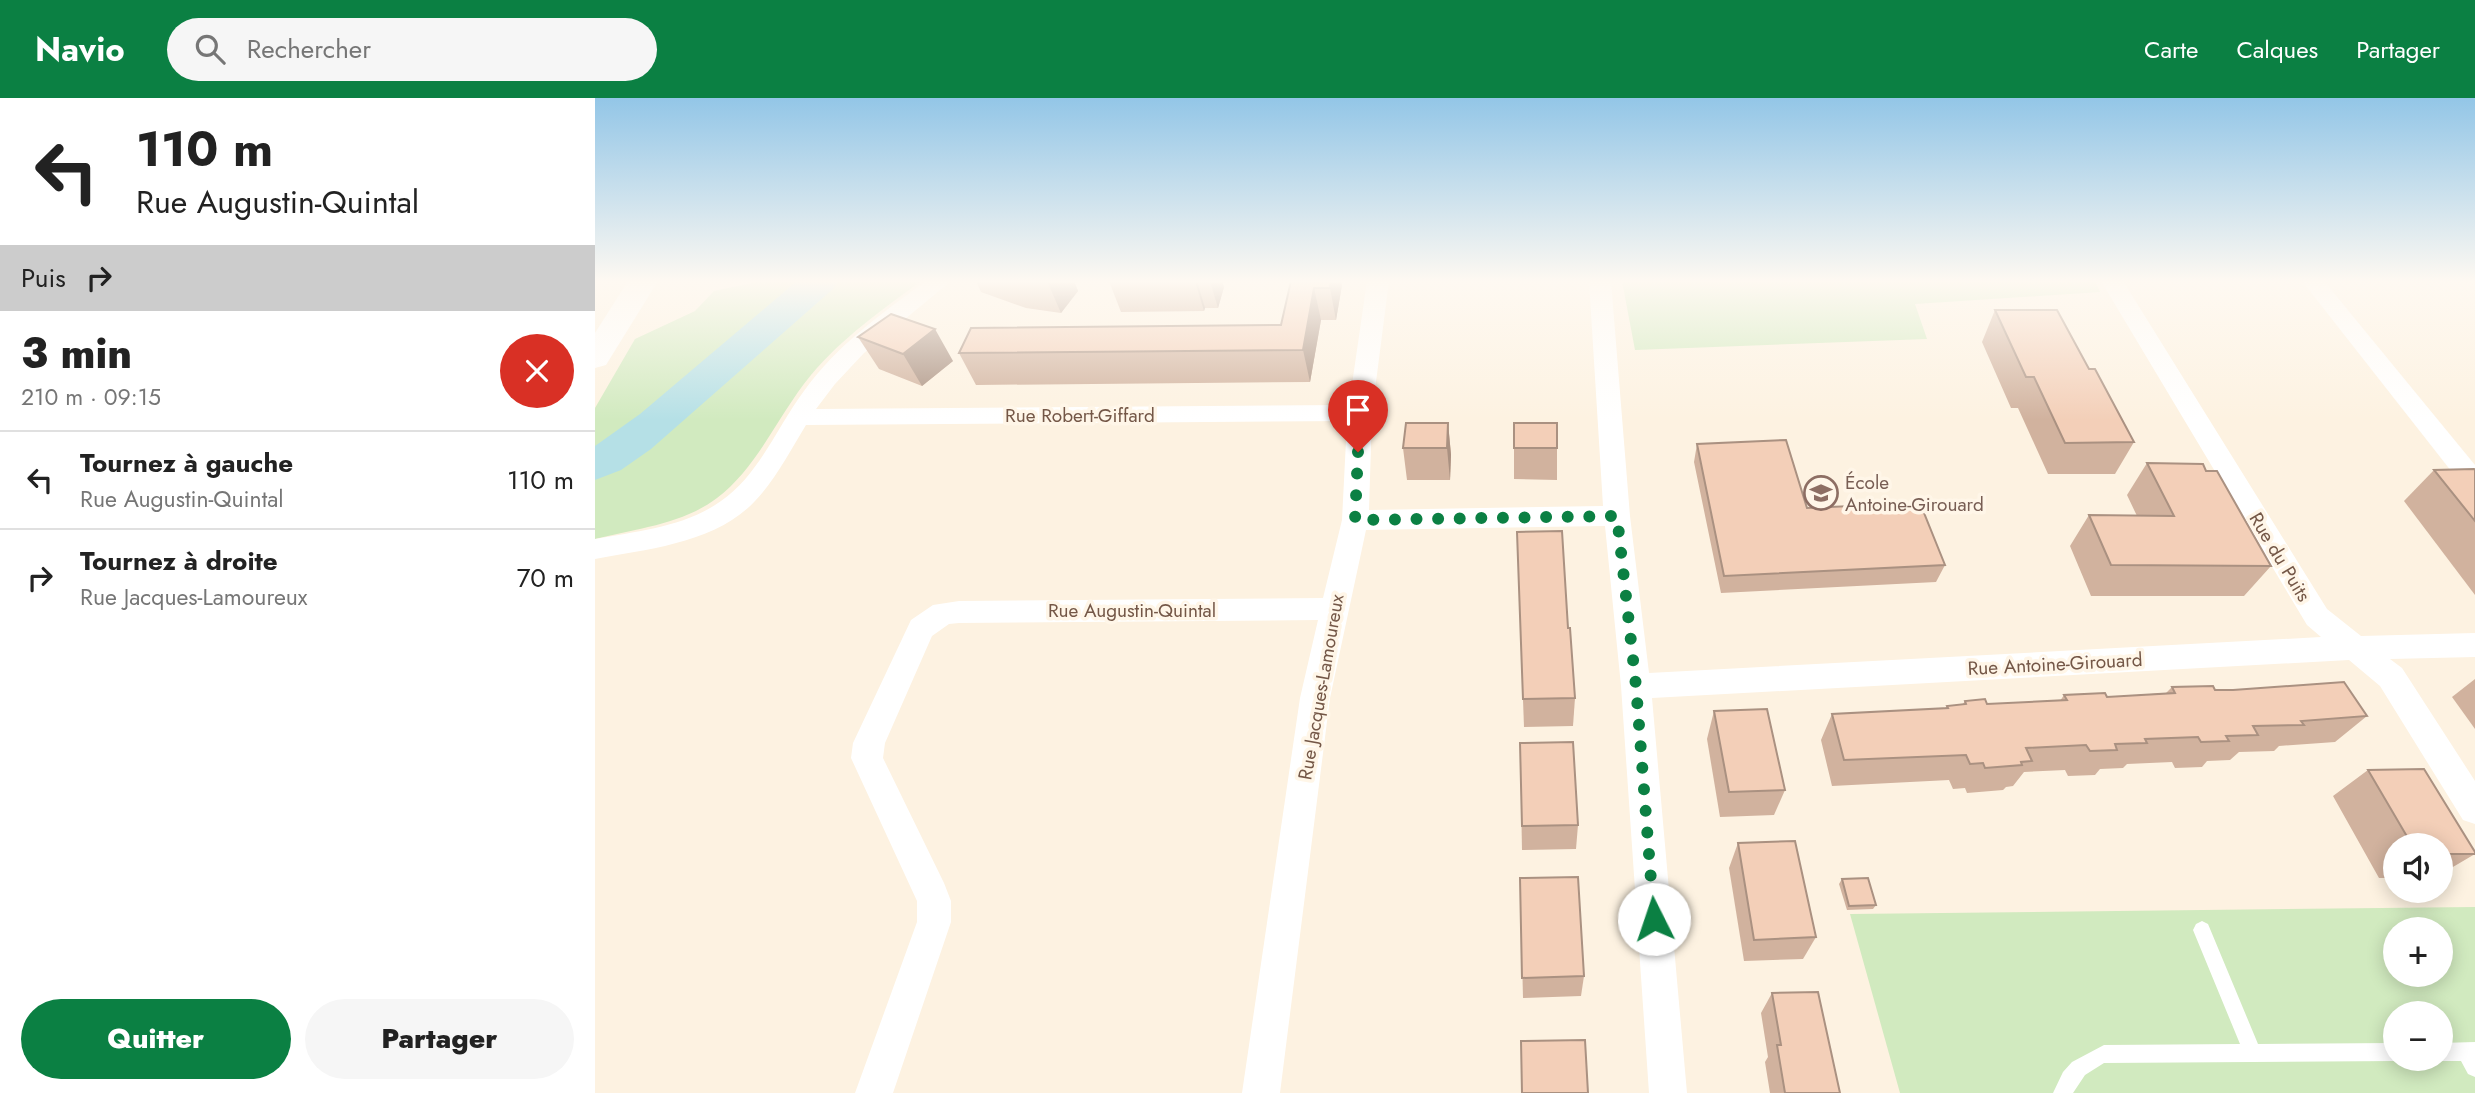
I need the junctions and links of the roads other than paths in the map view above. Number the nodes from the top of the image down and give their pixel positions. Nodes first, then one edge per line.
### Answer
1 (614, 327) edge
2 (880, 327) edge
3 (1372, 327) edge
4 (1603, 327) edge
5 (2140, 327) edge
6 (2350, 327) edge
7 (595, 358) edge
8 (1360, 413) junction
9 (800, 417) junction
10 (2475, 483) edge
11 (1617, 516) junction
12 (1355, 520) junction
13 (595, 550) edge
14 (1334, 609) junction
15 (2475, 645) edge
16 (2355, 649) junction
17 (1636, 686) junction
18 (2475, 809) edge
19 (2201, 930) dead end
20 (2383, 1052) edge
21 (2253, 1053) junction
22 (2453, 1054) edge
23 (2472, 1057) edge
24 (874, 1093) edge
25 (1261, 1093) edge
26 (1668, 1093) edge
27 (2063, 1093) edge

1 - 7 street
2 - 9 street
3 - 8 street, Rue Jacques-Lamoureux
4 - 11 street
5 - 16 street, Rue du Puits
6 - 10 street
8 - 9 street, Rue Robert-Giffard
8 - 12 street, Rue Jacques-Lamoureux
9 - 13 street
11 - 12 street
11 - 17 street
12 - 14 street, Rue Jacques-Lamoureux
14 - 24 street, Rue Augustin-Quintal
14 - 25 street, Rue Jacques-Lamoureux
15 - 16 street, Rue Antoine-Girouard
16 - 17 street, Rue Antoine-Girouard
16 - 18 street, Rue du Puits
17 - 26 street
19 - 21 lane
20 - 21 lane
21 - 27 lane
22 - 23 lane

